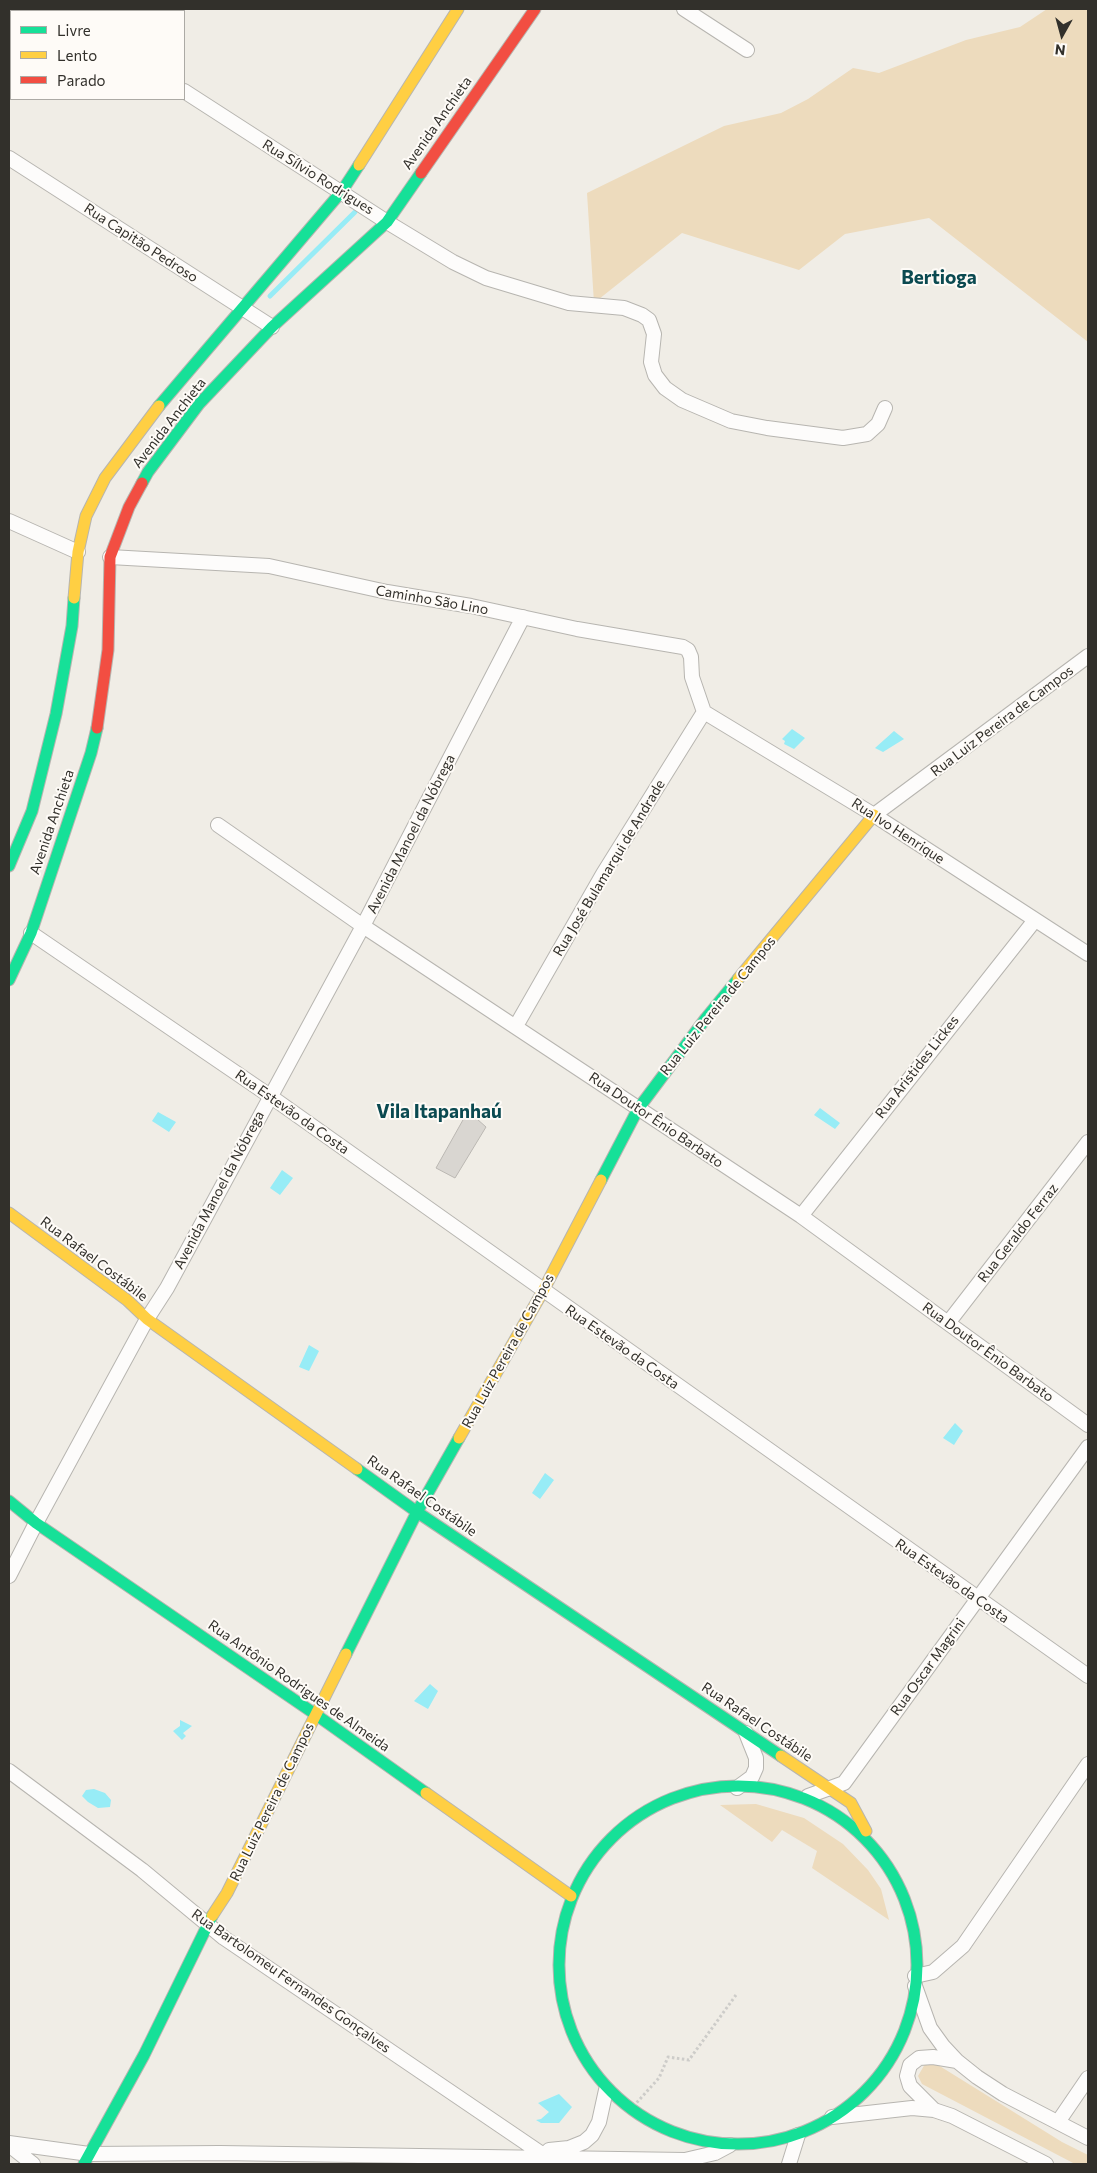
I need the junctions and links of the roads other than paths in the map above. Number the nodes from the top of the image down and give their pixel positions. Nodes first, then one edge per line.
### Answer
1 (56, 9) edge
2 (458, 9) edge
3 (535, 9) edge
4 (684, 9) edge
5 (62, 10) edge
6 (747, 50) dead end
7 (185, 92) edge
8 (9, 158) edge
9 (342, 191) junction
10 (388, 222) junction
11 (242, 308) junction
12 (272, 328) junction
13 (885, 408) dead end
14 (9, 521) edge
15 (78, 552) junction
16 (110, 557) junction
17 (523, 617) junction
18 (1088, 656) edge
19 (704, 712) junction
20 (874, 815) junction
21 (218, 825) dead end
22 (9, 866) edge
23 (1035, 920) junction
24 (363, 926) junction
25 (31, 933) junction
26 (1088, 954) edge
27 (9, 980) edge
28 (516, 1026) junction
29 (270, 1096) junction
30 (638, 1109) junction
31 (1088, 1142) edge
32 (9, 1213) edge
33 (801, 1216) junction
34 (543, 1291) junction
35 (147, 1319) junction
36 (948, 1323) junction
37 (1088, 1425) edge
38 (1088, 1447) edge
39 (9, 1501) edge
40 (417, 1512) junction
41 (36, 1523) junction
42 (9, 1576) edge
43 (977, 1598) junction
44 (1088, 1676) edge
45 (315, 1714) junction
46 (746, 1732) junction
47 (1088, 1764) edge
48 (9, 1771) edge
49 (737, 1788) junction
50 (828, 1788) junction
51 (808, 1796) junction
52 (868, 1837) junction
53 (571, 1896) junction
54 (207, 1924) junction
55 (915, 1981) junction
56 (957, 2061) junction
57 (1088, 2078) edge
58 (606, 2090) junction
59 (934, 2110) junction
60 (832, 2117) junction
61 (1058, 2122) junction
62 (798, 2134) junction
63 (1088, 2138) edge
64 (9, 2144) edge
65 (730, 2145) junction
66 (220, 2153) junction
67 (546, 2157) edge
68 (86, 2159) edge
69 (1039, 2163) edge
70 (33, 2164) edge
71 (234, 2164) edge
72 (789, 2164) edge

1 - 5 street
2 - 9 street, Avenida Anchieta
3 - 10 street, Avenida Anchieta
4 - 6 street
7 - 9 street, Rua Sílvio Rodrigues
8 - 11 street, Rua Capitão Pedroso
9 - 10 street, Rua Sílvio Rodrigues
9 - 11 street, Avenida Anchieta
10 - 12 street, Avenida Anchieta
10 - 13 street, Rua Sílvio Rodrigues
11 - 12 street, Rua Capitão Pedroso
11 - 15 street, Avenida Anchieta
12 - 16 street, Avenida Anchieta
14 - 15 street
15 - 22 street, Avenida Anchieta
16 - 17 street, Caminho São Lino
16 - 25 street, Avenida Anchieta
17 - 19 street, Caminho São Lino
17 - 24 street, Avenida Manoel da Nóbrega
18 - 20 street, Rua Luiz Pereira de Campos
19 - 20 street, Rua Ivo Henrique
19 - 28 street, Rua José Bulamarqui de Andrade
20 - 23 street, Rua Ivo Henrique
20 - 30 street, Rua Luiz Pereira de Campos
21 - 24 street, Rua Doutor Ênio Barbato
23 - 26 street, Rua Ivo Henrique
23 - 33 street, Rua Aristides Lickes
24 - 28 street, Rua Doutor Ênio Barbato
24 - 29 street, Avenida Manoel da Nóbrega
25 - 27 street, Avenida Anchieta
25 - 29 street, Rua Estevão da Costa
28 - 30 street, Rua Doutor Ênio Barbato
29 - 34 street, Rua Estevão da Costa
29 - 35 street, Avenida Manoel da Nóbrega
30 - 33 street, Rua Doutor Ênio Barbato
30 - 34 street, Rua Luiz Pereira de Campos
31 - 36 street, Rua Geraldo Ferraz
32 - 35 street, Rua Rafael Costábile
33 - 36 street, Rua Doutor Ênio Barbato
34 - 40 street, Rua Luiz Pereira de Campos
34 - 43 street, Rua Estevão da Costa
35 - 40 street, Rua Rafael Costábile
35 - 41 street, Avenida Manoel da Nóbrega
36 - 37 street, Rua Doutor Ênio Barbato
38 - 43 street, Rua Oscar Magrini
39 - 41 street, Rua Antônio Rodrigues de Almeida
40 - 45 street, Rua Luiz Pereira de Campos
40 - 46 street, Rua Rafael Costábile
41 - 42 street, Avenida Manoel da Nóbrega
41 - 45 street, Rua Antônio Rodrigues de Almeida
43 - 44 street, Rua Estevão da Costa
43 - 50 street, Rua Oscar Magrini
45 - 53 street, Rua Antônio Rodrigues de Almeida
45 - 54 street, Rua Luiz Pereira de Campos
46 - 49 street
46 - 50 street, Rua Rafael Costábile
47 - 55 street
48 - 54 street, Rua Bartolomeu Fernandes Gonçalves
49 - 51 street
49 - 53 street
50 - 51 street, Rua Oscar Magrini
50 - 52 street, Rua Rafael Costábile
51 - 52 street
52 - 55 street
53 - 58 street
54 - 67 street, Rua Bartolomeu Fernandes Gonçalves
54 - 68 street, Rua Luiz Pereira de Campos
55 - 56 street
55 - 60 street
56 - 59 street
56 - 61 street
57 - 61 street
58 - 65 street
58 - 67 street
59 - 60 street
59 - 69 street
60 - 62 street
61 - 63 street
62 - 65 street
62 - 72 street
64 - 68 street
64 - 70 street
65 - 67 street
66 - 67 street
66 - 68 street
66 - 71 street

